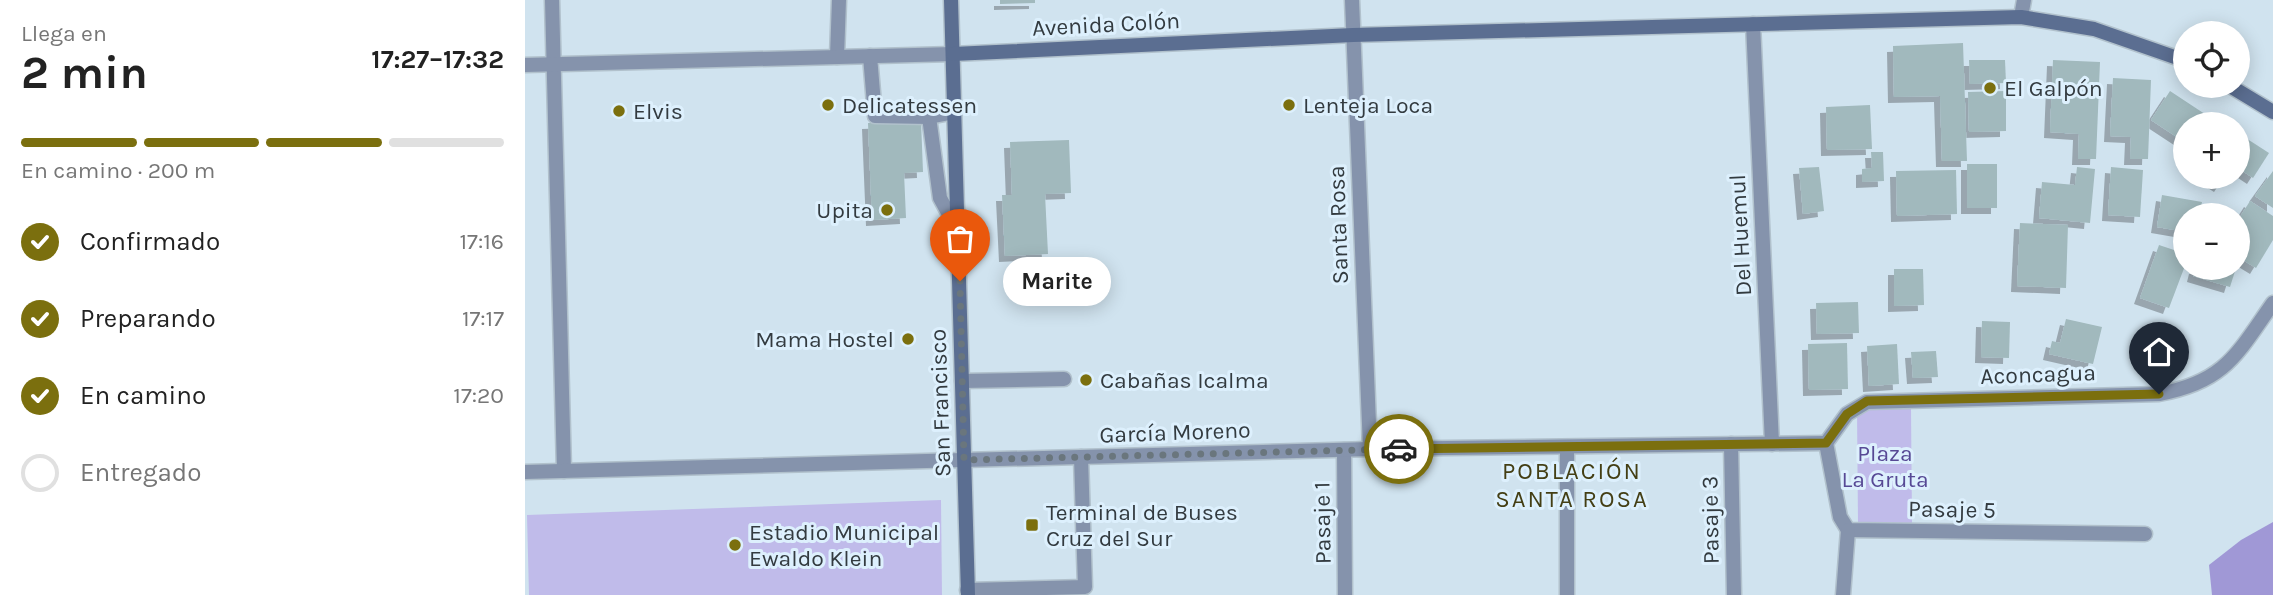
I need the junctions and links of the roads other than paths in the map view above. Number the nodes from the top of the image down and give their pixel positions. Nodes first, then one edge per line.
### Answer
1 (552, 0) edge
2 (839, 0) edge
3 (951, 0) edge
4 (1352, 0) edge
5 (2024, 0) edge
6 (2021, 17) junction
7 (1753, 24) junction
8 (1353, 35) junction
9 (953, 54) junction
10 (870, 56) junction
11 (2173, 56) edge
12 (837, 57) junction
13 (525, 65) edge
14 (553, 65) junction
15 (2250, 98) edge
16 (955, 112) junction
17 (2273, 112) edge
18 (929, 117) junction
19 (958, 231) junction
20 (2273, 303) edge
21 (1064, 379) dead end
22 (962, 381) junction
23 (1826, 443) junction
24 (1731, 444) junction
25 (1772, 444) junction
26 (1567, 447) junction
27 (1370, 449) junction
28 (1344, 450) junction
29 (1081, 457) junction
30 (964, 460) junction
31 (565, 471) junction
32 (525, 472) edge
33 (1848, 530) junction
34 (2145, 534) dead end
35 (967, 592) edge
36 (1345, 595) edge
37 (1567, 595) edge
38 (1734, 595) edge
39 (1843, 595) edge

1 - 14 street
2 - 12 street
3 - 9 main road, San Francisco
4 - 8 street, Santa Rosa
5 - 6 street
6 - 7 main road, Avenida Colón
6 - 11 main road, Avenida Colón
7 - 8 main road, Avenida Colón
7 - 25 street, Del Huemul
8 - 9 main road, Avenida Colón
8 - 27 street, Santa Rosa
9 - 10 street, Avenida Colón
9 - 16 main road, San Francisco
10 - 12 street, Avenida Colón
10 - 18 street
12 - 14 street, Avenida Colón
13 - 14 street, Avenida Colón
14 - 31 street
15 - 17 main road
16 - 18 street
16 - 19 main road, San Francisco
18 - 19 street
19 - 22 main road, San Francisco
20 - 23 street, Aconcagua
21 - 22 street
22 - 30 main road, San Francisco
23 - 25 street, García Moreno
23 - 33 street
24 - 25 street, García Moreno
24 - 26 street, García Moreno
24 - 38 street, Pasaje 3
26 - 27 street, García Moreno
26 - 37 street
27 - 28 street, García Moreno
28 - 29 street, García Moreno
28 - 36 street, Pasaje 1
29 - 30 street, García Moreno
29 - 35 street
30 - 31 street, García Moreno
30 - 35 main road, San Francisco
31 - 32 street, García Moreno
33 - 34 street, Pasaje 5
33 - 39 street

